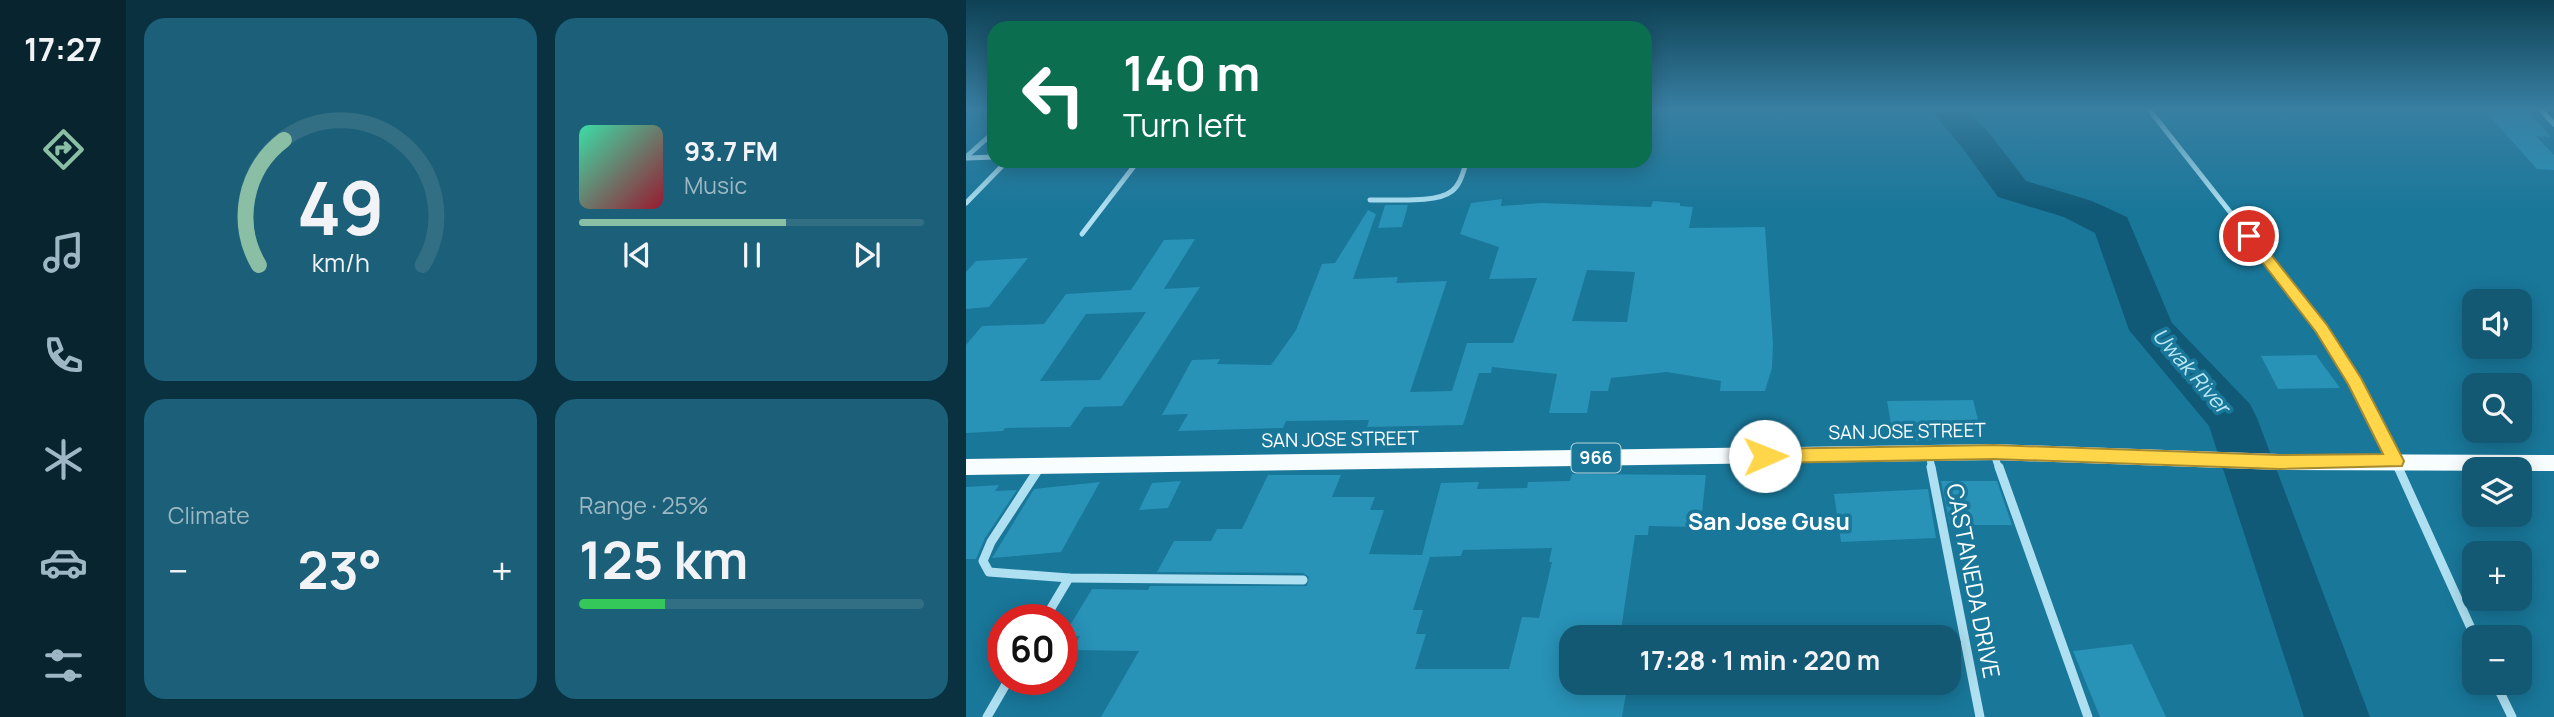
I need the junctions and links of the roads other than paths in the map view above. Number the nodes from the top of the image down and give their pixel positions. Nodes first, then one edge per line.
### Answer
1 (984, 141) edge
2 (2174, 141) edge
3 (987, 157) edge
4 (966, 158) edge
5 (1000, 168) edge
6 (1133, 168) edge
7 (1464, 168) edge
8 (1370, 200) dead end
9 (966, 203) edge
10 (1082, 234) dead end
11 (1994, 452) junction
12 (1929, 453) junction
13 (2395, 461) junction
14 (2554, 463) edge
15 (1041, 466) junction
16 (966, 467) edge
17 (1069, 578) junction
18 (1303, 580) dead end
19 (1054, 604) edge
20 (2470, 625) edge
21 (1000, 695) edge
22 (2501, 695) edge
23 (987, 717) edge
24 (1980, 717) edge
25 (2088, 717) edge
26 (2512, 717) edge

1 - 4 street
2 - 13 street
3 - 4 street
5 - 9 street
6 - 10 street
7 - 8 street
11 - 12 main road, SAN JOSE STREET / 966
11 - 13 main road, SAN JOSE STREET / 966
11 - 25 street
12 - 15 main road, SAN JOSE STREET / 966
12 - 24 street, CASTANEDA DRIVE
13 - 14 main road, SAN JOSE STREET / 966
13 - 20 street
15 - 16 main road, SAN JOSE STREET / 966
15 - 17 street
17 - 18 street
17 - 19 street
21 - 23 street
22 - 26 street

